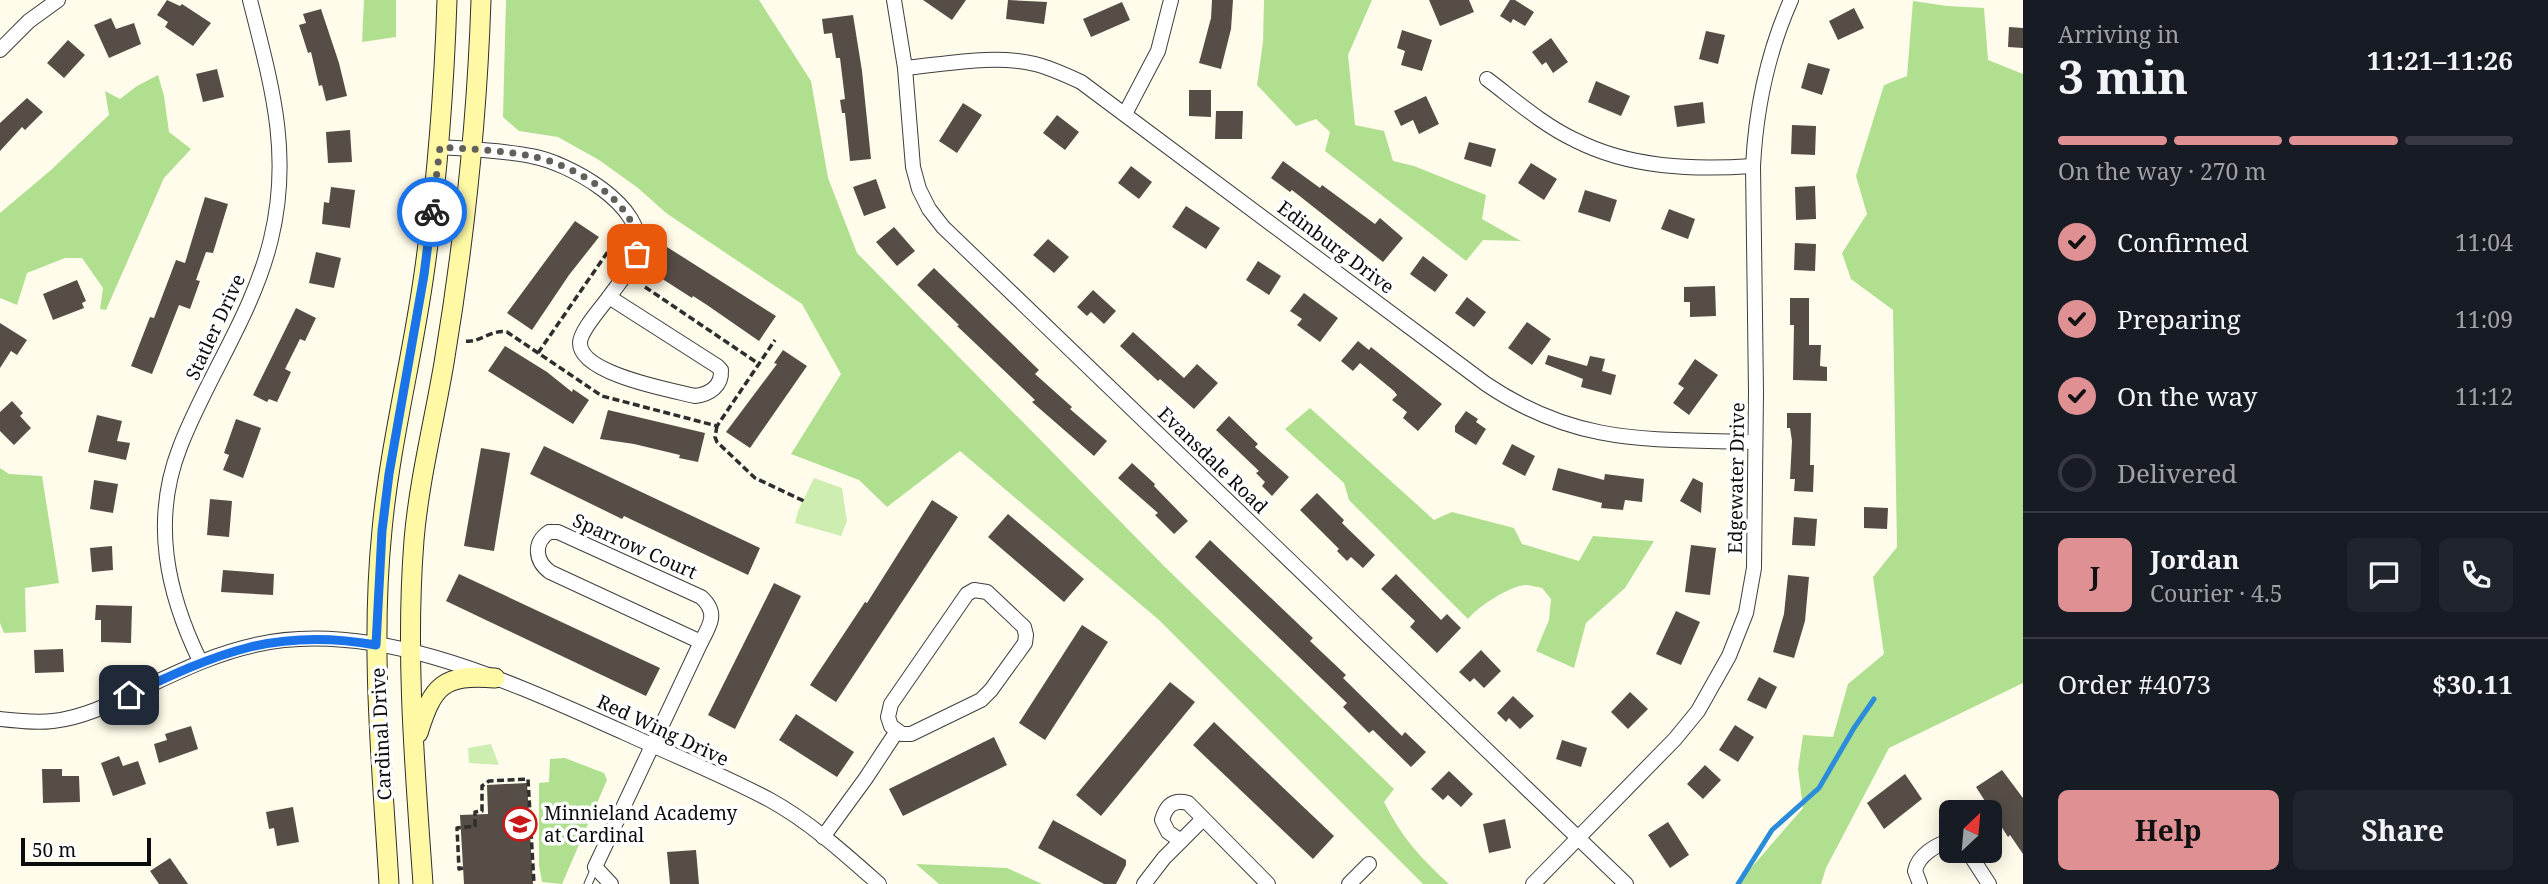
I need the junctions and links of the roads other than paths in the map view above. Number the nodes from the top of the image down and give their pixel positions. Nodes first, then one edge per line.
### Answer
1 (58, 0) edge
2 (250, 0) edge
3 (447, 0) edge
4 (481, 0) edge
5 (894, 0) edge
6 (1171, 0) edge
7 (1791, 0) edge
8 (0, 50) edge
9 (905, 68) junction
10 (1487, 79) dead end
11 (1125, 114) junction
12 (440, 147) junction
13 (472, 149) junction
14 (1753, 166) junction
15 (608, 297) junction
16 (1755, 442) junction
17 (701, 642) junction
18 (376, 645) junction
19 (410, 652) junction
20 (200, 662) junction
21 (495, 678) junction
22 (0, 719) edge
23 (897, 732) junction
24 (415, 744) junction
25 (653, 746) junction
26 (1203, 819) junction
27 (823, 837) junction
28 (1578, 838) junction
29 (1181, 841) junction
30 (1939, 846) edge
31 (1975, 863) edge
32 (1369, 864) dead end
33 (596, 867) junction
34 (389, 884) edge
35 (423, 884) edge
36 (587, 884) edge
37 (611, 884) edge
38 (879, 884) edge
39 (1144, 884) edge
40 (1268, 884) edge
41 (1349, 884) edge
42 (1533, 884) edge
43 (1626, 884) edge
44 (1920, 884) edge
45 (1989, 884) edge

1 - 8 street
2 - 20 street, Statler Drive
3 - 12 main road, Cardinal Drive
4 - 13 main road, Cardinal Drive
5 - 9 street, Evansdale Road
6 - 11 street
7 - 14 street, Edgewater Drive
9 - 11 street, Edinburg Drive
9 - 28 street, Evansdale Road
10 - 14 street
11 - 16 street, Edinburg Drive
12 - 13 street
12 - 18 main road, Cardinal Drive
13 - 15 street
13 - 19 main road, Cardinal Drive
14 - 16 street, Edgewater Drive
15 - 15 street
16 - 28 street, Edgewater Drive
17 - 17 street, Sparrow Court
17 - 25 street, Sparrow Court
18 - 19 street, Red Wing Drive
18 - 20 street, Red Wing Drive
18 - 34 main road, Cardinal Drive
19 - 21 street, Red Wing Drive
19 - 24 main road, Cardinal Drive
20 - 22 street, Red Wing Drive
21 - 24 main road
21 - 25 street, Red Wing Drive
23 - 23 street
23 - 27 street
24 - 35 main road, Cardinal Drive
25 - 27 street, Red Wing Drive
25 - 33 street, Sparrow Court
26 - 29 street
26 - 29 street
26 - 40 street
27 - 38 street, Red Wing Drive
28 - 42 street, Edgewater Drive
28 - 43 street, Evansdale Road
29 - 39 street
30 - 44 street
31 - 45 street
32 - 41 street
33 - 36 lane
33 - 37 street

